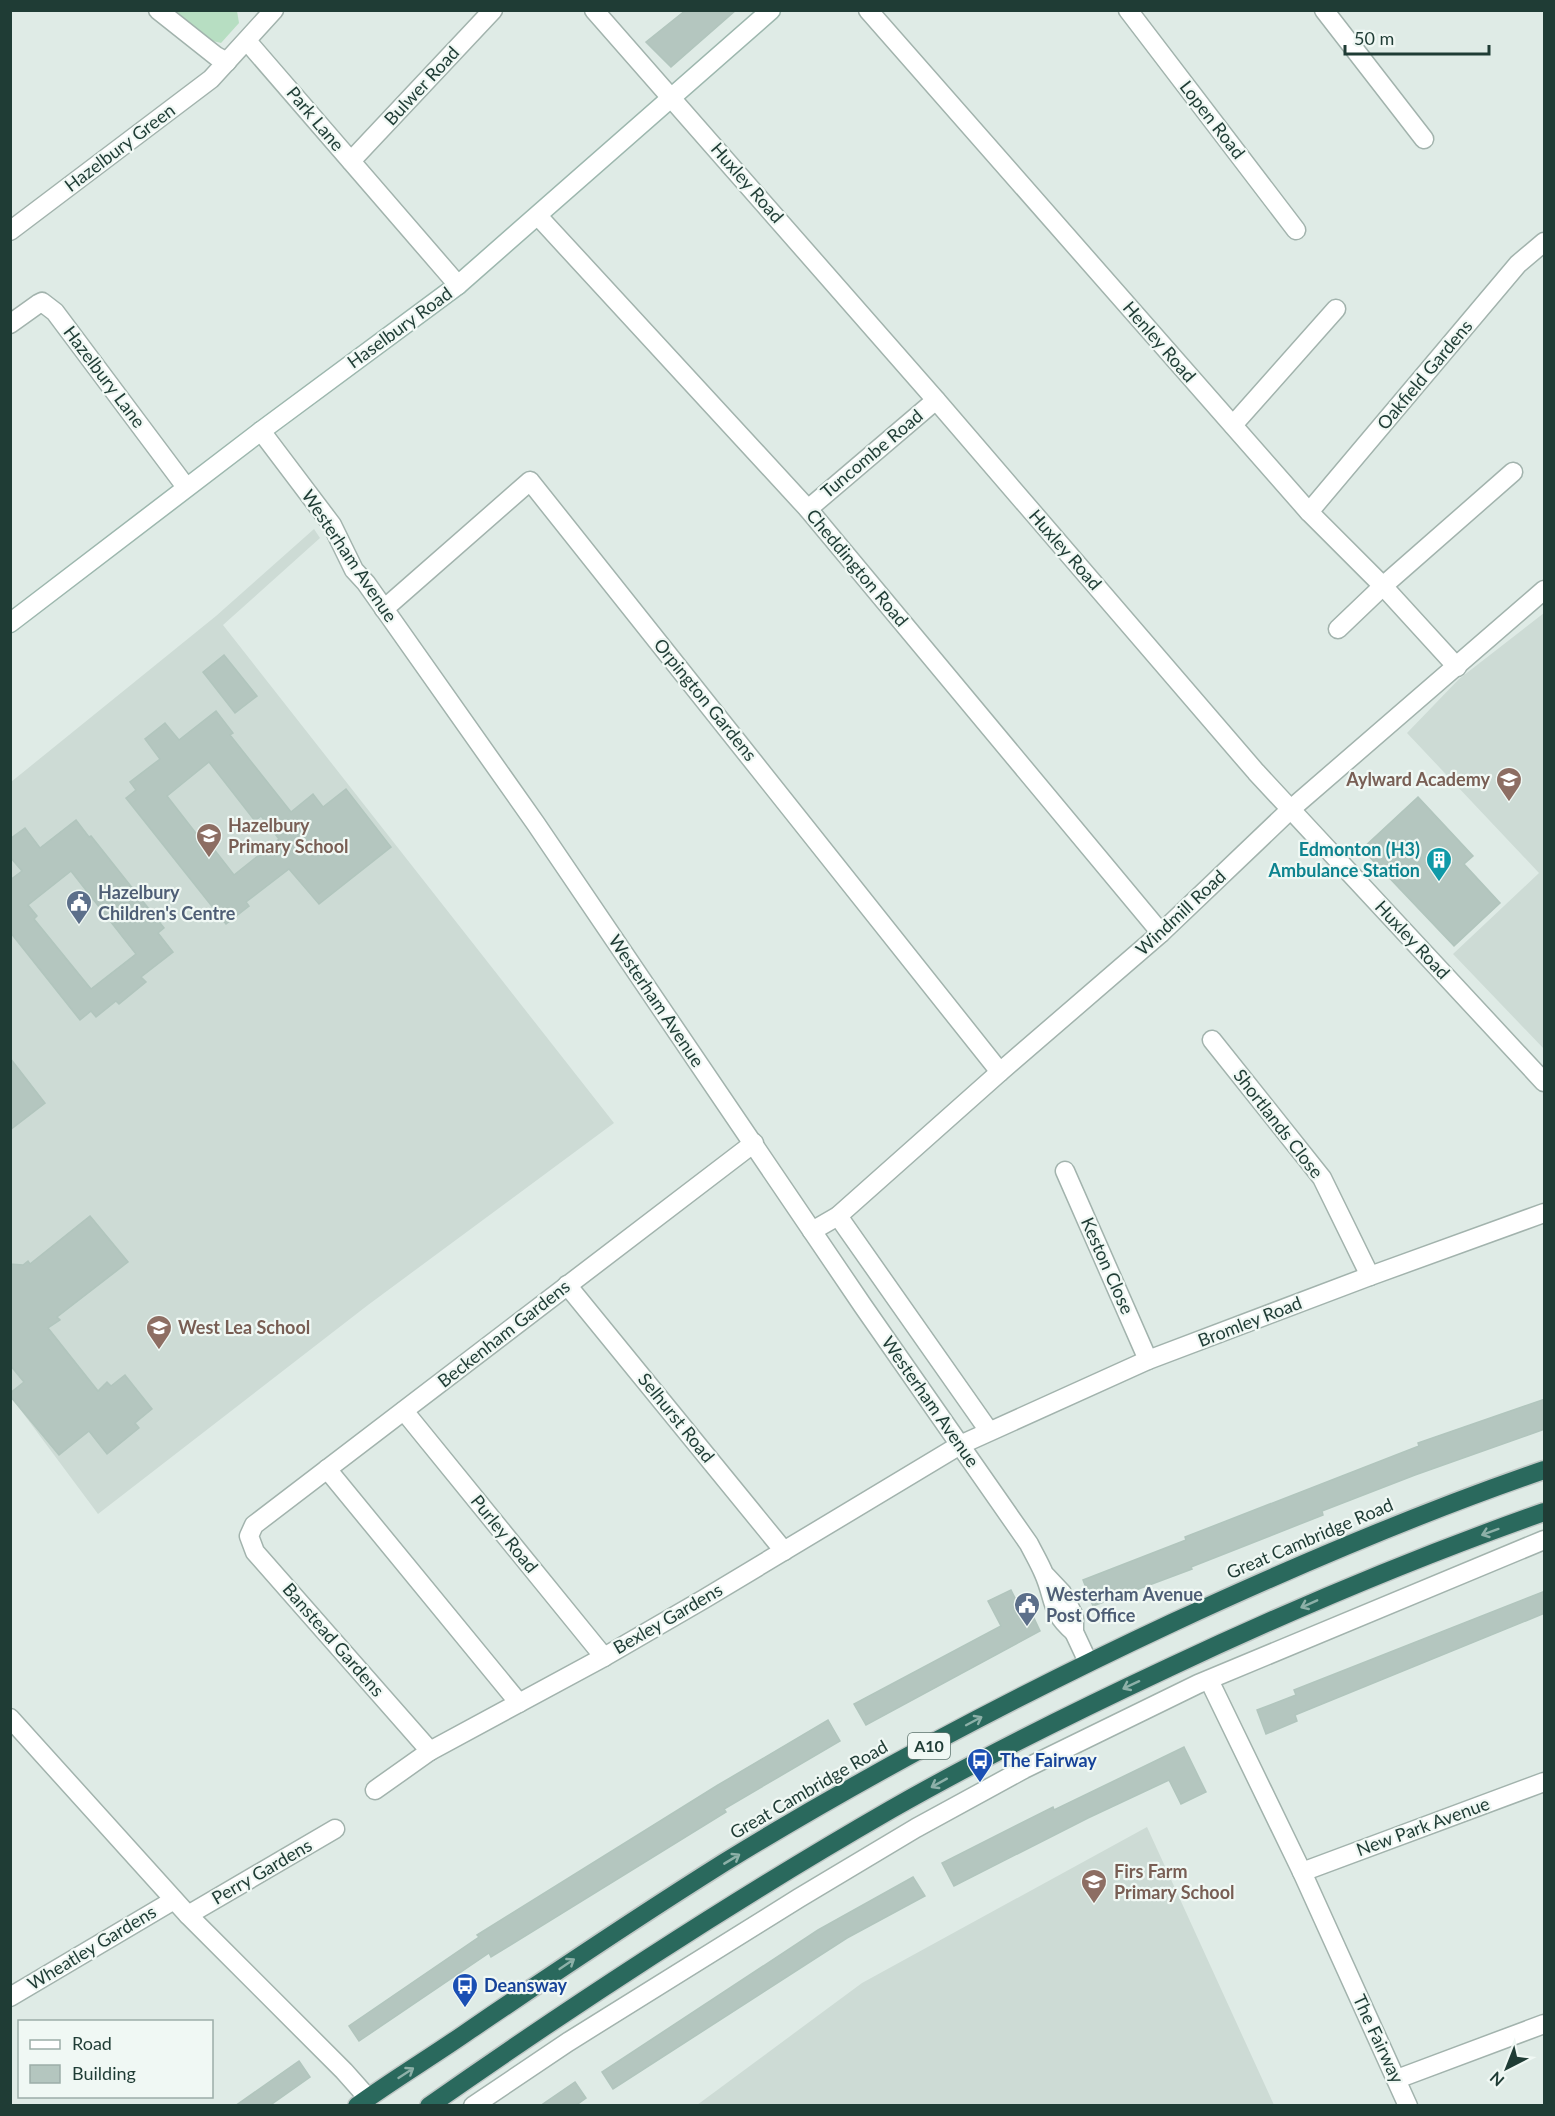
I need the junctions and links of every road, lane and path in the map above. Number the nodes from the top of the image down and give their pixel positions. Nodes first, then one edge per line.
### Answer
1 (158, 10) edge
2 (274, 10) edge
3 (493, 10) edge
4 (594, 10) edge
5 (771, 10) edge
6 (867, 10) edge
7 (1128, 10) edge
8 (1324, 10) edge
9 (247, 41) junction
10 (227, 62) junction
11 (671, 96) junction
12 (1424, 139) dead end
13 (351, 161) junction
14 (538, 216) junction
15 (1296, 230) dead end
16 (10, 231) edge
17 (1545, 242) edge
18 (458, 285) junction
19 (1336, 309) dead end
20 (10, 324) edge
21 (936, 400) junction
22 (1233, 425) junction
23 (261, 431) junction
24 (1513, 472) dead end
25 (186, 487) junction
26 (808, 509) junction
27 (1309, 512) junction
28 (1383, 586) junction
29 (1545, 590) edge
30 (384, 609) junction
31 (10, 623) edge
32 (1338, 629) dead end
33 (1457, 667) junction
34 (1291, 809) junction
35 (1161, 933) junction
36 (1212, 1040) dead end
37 (1000, 1072) junction
38 (1545, 1082) edge
39 (754, 1143) junction
40 (1065, 1171) dead end
41 (1545, 1213) edge
42 (838, 1216) junction
43 (813, 1231) junction
44 (1370, 1276) junction
45 (567, 1285) junction
46 (911, 1321) junction
47 (885, 1337) junction
48 (1148, 1360) junction
49 (404, 1411) junction
50 (989, 1431) junction
51 (960, 1445) junction
52 (327, 1469) junction
53 (1545, 1470) edge
54 (1545, 1512) edge
55 (254, 1525) joint
56 (1545, 1540) edge
57 (784, 1551) junction
58 (604, 1657) junction
59 (1088, 1662) junction
60 (1209, 1680) junction
61 (519, 1703) junction
62 (10, 1718) edge
63 (430, 1751) junction
64 (1545, 1782) edge
65 (375, 1791) dead end
66 (335, 1829) dead end
67 (1302, 1872) junction
68 (174, 1900) junction
69 (188, 1915) junction
70 (10, 1997) edge
71 (553, 2020) junction
72 (1545, 2024) edge
73 (568, 2042) junction
74 (1397, 2079) junction
75 (363, 2102) edge
76 (429, 2106) edge
77 (472, 2106) edge
78 (1408, 2106) edge

1 - 10 street
2 - 9 street
3 - 13 street, Bulwer Road
4 - 11 street, Huxley Road
5 - 11 street, Haselbury Road
6 - 22 street, Henley Road
7 - 15 street, Lopen Road
8 - 12 street
9 - 10 street
9 - 13 street, Park Lane
10 - 16 street, Hazelbury Green
11 - 14 street, Haselbury Road
11 - 21 street, Huxley Road
13 - 18 street, Park Lane
14 - 18 street, Haselbury Road
14 - 26 street, Cheddington Road
17 - 27 street, Oakfield Gardens
18 - 23 street, Haselbury Road
19 - 22 street
20 - 25 street, Hazelbury Lane
21 - 26 street, Tuncombe Road
21 - 34 street, Huxley Road
22 - 27 street, Henley Road
23 - 25 street, Haselbury Road
23 - 30 street, Westerham Avenue
24 - 28 street
25 - 31 street, Haselbury Road
26 - 35 street, Cheddington Road
27 - 28 street, Henley Road
28 - 32 street
28 - 33 street, Henley Road
29 - 33 street, Windmill Road
30 - 37 street, Orpington Gardens
30 - 39 street, Westerham Avenue
33 - 34 street, Windmill Road
34 - 35 street, Windmill Road
34 - 38 street, Huxley Road
35 - 37 street, Windmill Road
36 - 44 street, Shortlands Close
37 - 42 street, Windmill Road
39 - 43 street, Westerham Avenue
39 - 45 street, Beckenham Gardens
40 - 48 street, Keston Close
41 - 44 street, Bromley Road
42 - 43 street, Windmill Road
42 - 46 street, Westerham Avenue
43 - 47 street, Westerham Avenue
44 - 48 street, Bromley Road
45 - 49 street, Beckenham Gardens
45 - 57 street, Selhurst Road
46 - 47 street
46 - 50 street, Westerham Avenue
47 - 51 street, Westerham Avenue
48 - 50 street, Bromley Road
49 - 52 street, Beckenham Gardens
49 - 58 street, Purley Road
50 - 51 street, Bromley Road
51 - 57 street, Bexley Gardens
51 - 59 street, Westerham Avenue
52 - 55 street, Beckenham Gardens
52 - 61 street
53 - 59 highway, Great Cambridge Road / A10
54 -> 71 highway, A10
55 - 63 street, Banstead Gardens
56 - 60 street
57 - 58 street, Bexley Gardens
58 - 61 street, Bexley Gardens
75 -> 59 highway, Great Cambridge Road / A10
60 - 67 street, The Fairway
60 - 73 street
61 - 63 street, Bexley Gardens
62 - 68 street
63 - 65 street, Bexley Gardens
64 - 67 street, New Park Avenue
66 - 69 street, Perry Gardens
67 - 74 street, The Fairway
68 - 69 street
68 - 70 street, Wheatley Gardens
69 - 75 street
71 - 73 street
71 - 76 highway, A10
72 - 74 street
73 - 77 street
74 - 78 street, The Fairway

